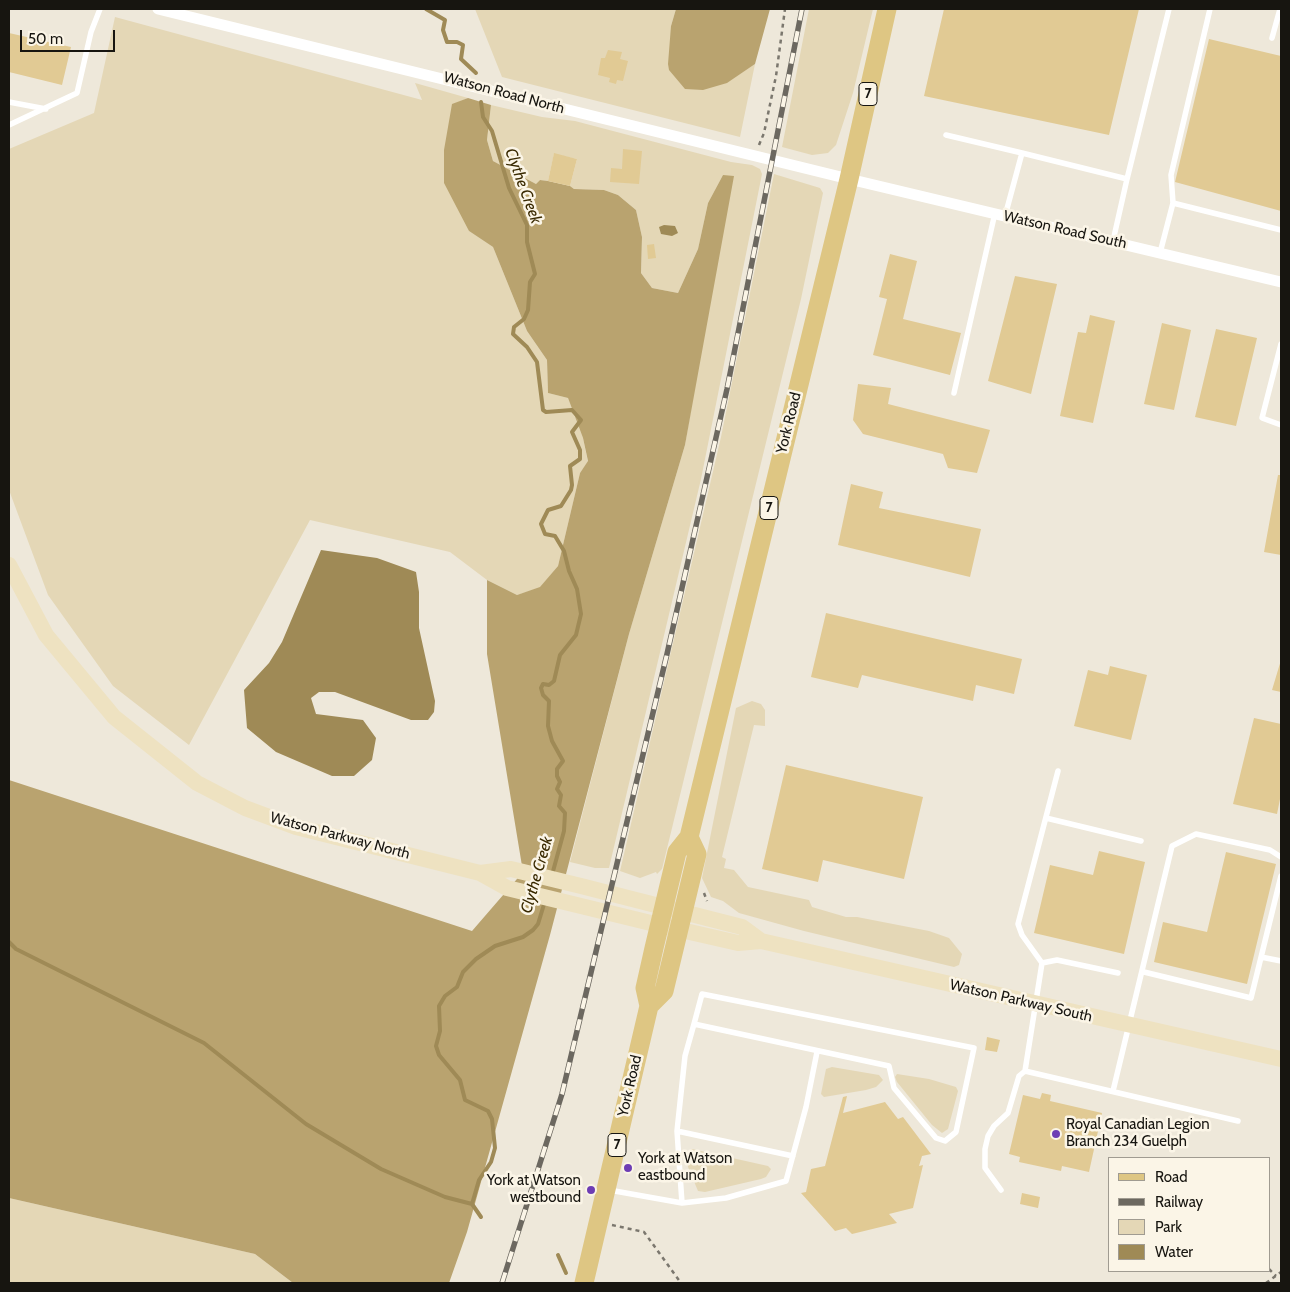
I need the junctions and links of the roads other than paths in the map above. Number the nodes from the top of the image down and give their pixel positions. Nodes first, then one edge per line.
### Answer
1 (100, 9) edge
2 (158, 9) edge
3 (887, 9) edge
4 (1169, 9) edge
5 (1210, 9) edge
6 (1280, 9) edge
7 (1272, 38) dead end
8 (9, 102) edge
9 (46, 110) junction
10 (9, 125) edge
11 (946, 135) dead end
12 (1022, 153) junction
13 (849, 179) junction
14 (1127, 180) junction
15 (1173, 203) junction
16 (1000, 215) junction
17 (1281, 230) edge
18 (1112, 242) junction
19 (1160, 253) junction
20 (1281, 282) edge
21 (1281, 344) edge
22 (954, 392) dead end
23 (1281, 425) edge
24 (9, 565) edge
25 (1058, 771) dead end
26 (1046, 818) junction
27 (689, 837) junction
28 (1141, 841) dead end
29 (1281, 857) edge
30 (480, 873) junction
31 (1281, 876) edge
32 (664, 907) junction
33 (681, 920) junction
34 (659, 925) junction
35 (1261, 957) junction
36 (1281, 961) edge
37 (1042, 962) junction
38 (1144, 972) junction
39 (1118, 973) dead end
40 (1036, 1005) junction
41 (649, 1006) junction
42 (694, 1024) junction
43 (1130, 1025) junction
44 (817, 1052) junction
45 (1281, 1059) edge
46 (1025, 1071) junction
47 (1113, 1092) junction
48 (1238, 1121) dead end
49 (677, 1131) junction
50 (793, 1156) junction
51 (606, 1190) junction
52 (1001, 1190) dead end
53 (682, 1203) junction
54 (584, 1283) edge

1 - 9 lane
2 - 13 street, Watson Road North
3 - 13 main road, York Road / 7
4 - 14 lane
5 - 15 lane
6 - 7 lane
8 - 9 lane
9 - 10 lane
11 - 12 lane
12 - 14 lane
12 - 16 lane
13 - 16 street, Watson Road South
13 - 27 main road, York Road / 7
14 - 18 lane
15 - 17 lane
15 - 19 lane
16 - 18 street, Watson Road South
16 - 22 lane
18 - 19 street, Watson Road South
19 - 20 street, Watson Road South
21 - 23 lane
24 - 30 main road, Watson Parkway North
25 - 26 lane
26 - 28 lane
26 - 37 lane
27 - 32 main road, York Road / 7
27 - 33 main road, York Road / 7
29 - 38 lane
30 - 32 main road, Watson Parkway North
30 - 34 main road, Watson Parkway North
31 - 35 lane
32 - 33 main road, Watson Parkway North
32 - 34 main road, York Road / 7
33 - 34 main road, Watson Parkway North
33 - 40 main road, Watson Parkway South
33 - 41 main road, York Road / 7
34 - 41 main road, York Road / 7
35 - 36 lane
35 - 38 lane
37 - 39 lane
37 - 40 lane
38 - 43 lane
40 - 43 main road, Watson Parkway South
40 - 46 lane
41 - 51 main road, York Road / 7
42 - 44 lane
42 - 44 lane
42 - 49 lane
43 - 45 main road, Watson Parkway South
43 - 47 lane
44 - 50 lane
46 - 47 lane
46 - 52 lane
47 - 48 lane
49 - 50 lane
49 - 53 lane
50 - 53 lane
51 - 53 lane
51 - 54 main road, York Road / 7

